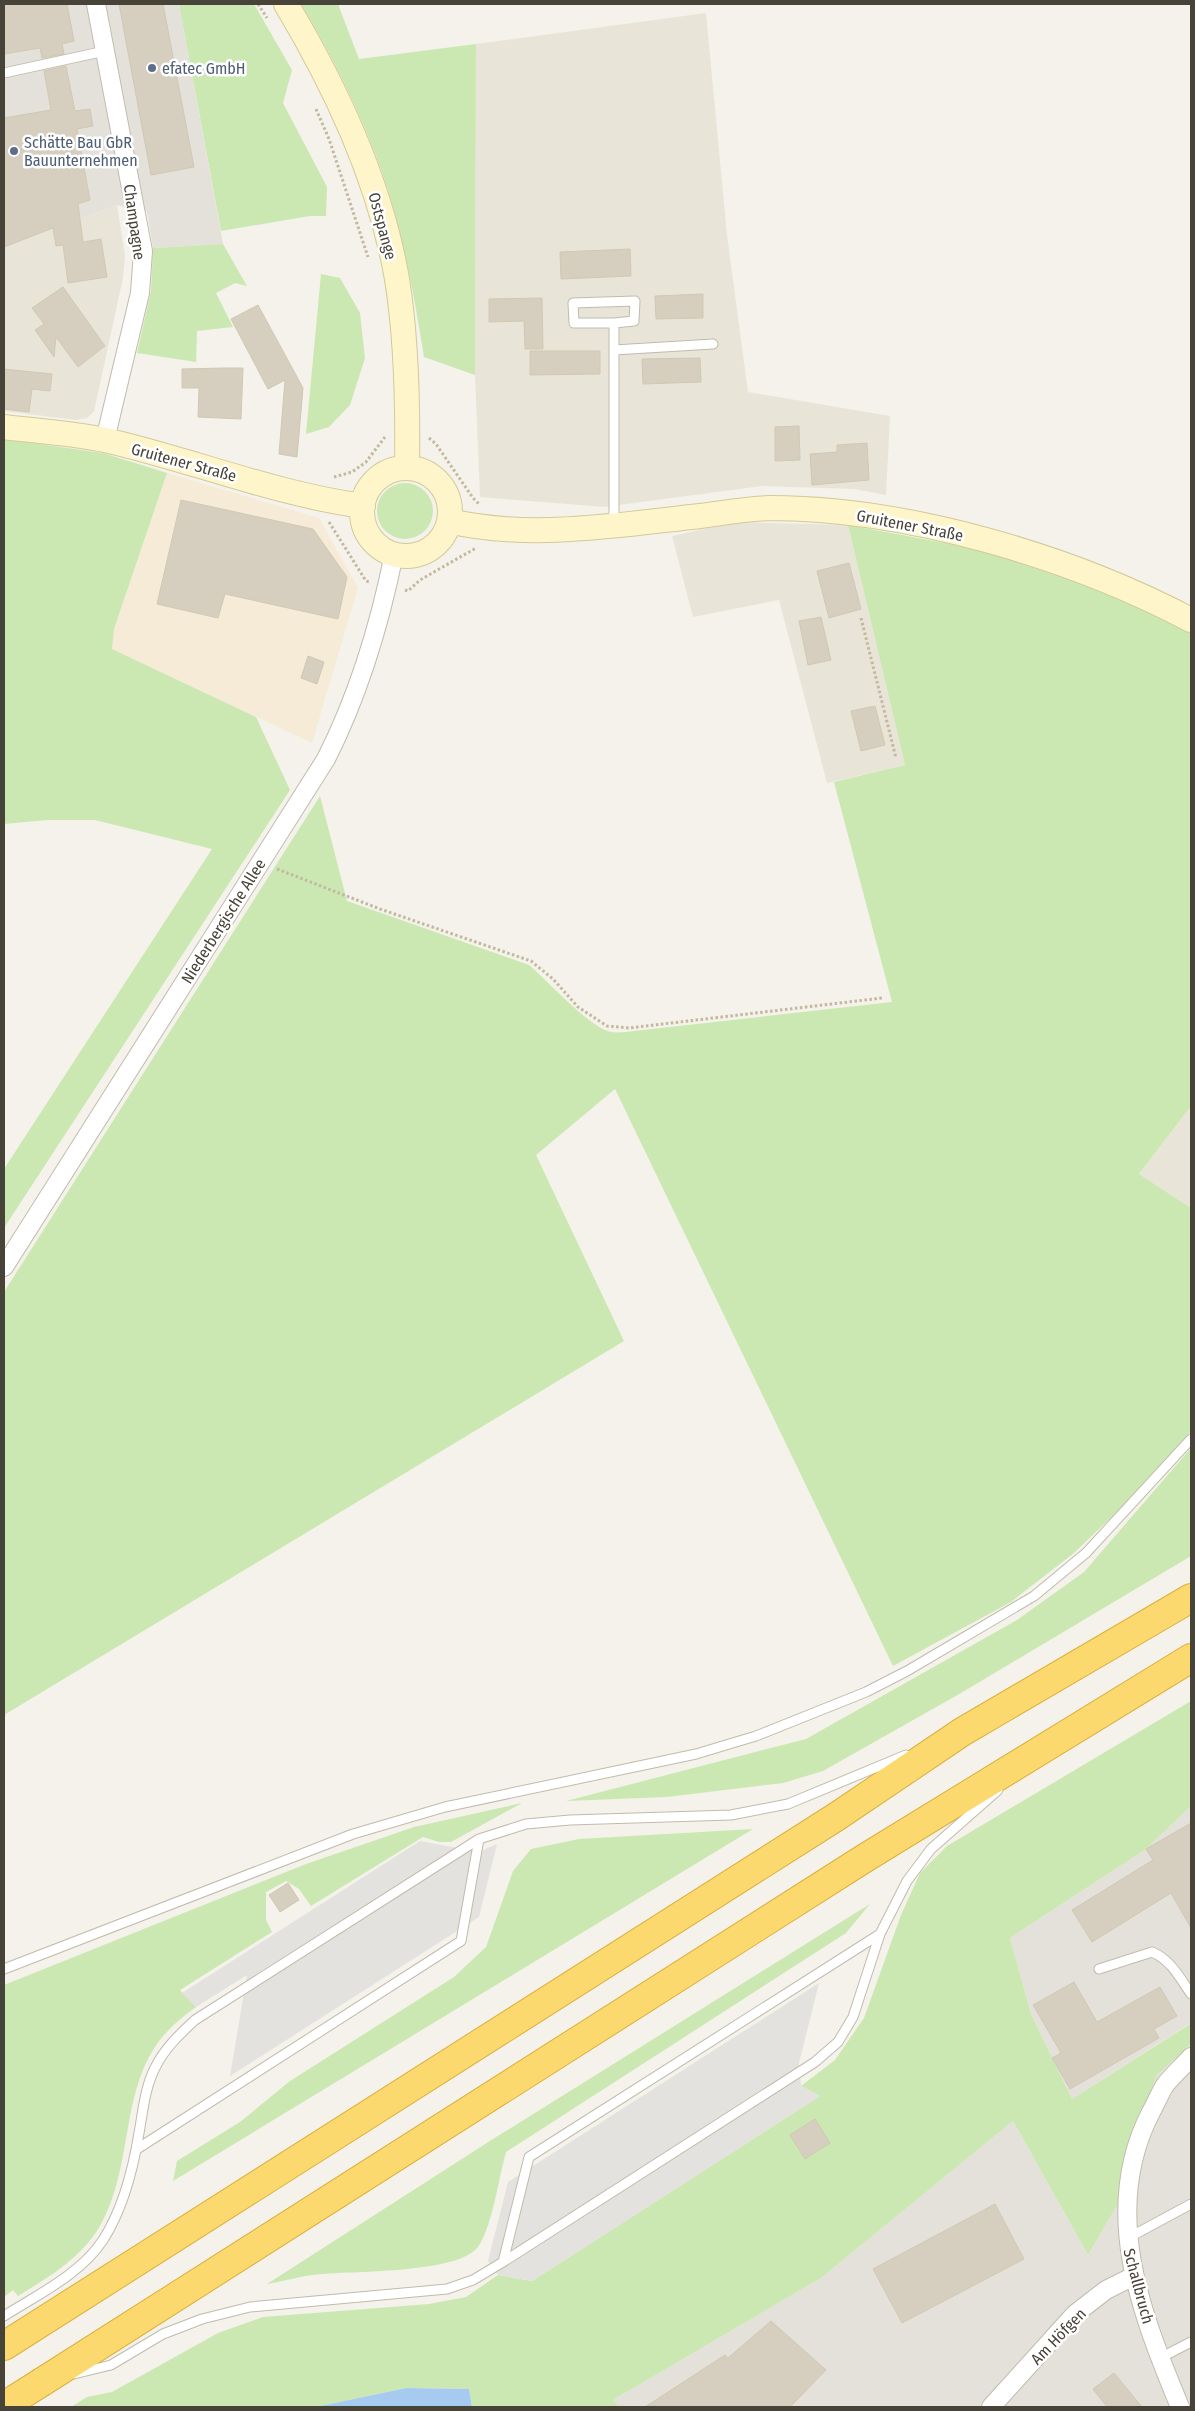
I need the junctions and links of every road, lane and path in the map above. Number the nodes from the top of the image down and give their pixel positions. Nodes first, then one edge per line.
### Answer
1 (96, 4) edge
2 (258, 4) edge
3 (286, 4) edge
4 (271, 26) dead end
5 (105, 51) junction
6 (4, 74) edge
7 (315, 108) dead end
8 (369, 260) dead end
9 (614, 323) junction
10 (713, 344) dead end
11 (614, 350) junction
12 (4, 427) edge
13 (384, 427) dead end
14 (384, 437) junction
15 (407, 437) junction
16 (105, 440) junction
17 (406, 468) junction
18 (328, 477) dead end
19 (363, 506) junction
20 (486, 506) dead end
21 (449, 521) junction
22 (614, 526) junction
23 (394, 554) junction
24 (861, 618) dead end
25 (1191, 620) edge
26 (896, 758) dead end
27 (260, 863) junction
28 (882, 998) dead end
29 (4, 1267) edge
30 (1191, 1439) edge
31 (1191, 1598) edge
32 (1191, 1658) edge
33 (962, 1732) junction
34 (1049, 1744) junction
35 (479, 1839) junction
36 (880, 1934) junction
37 (4, 1969) edge
38 (1099, 1969) dead end
39 (1191, 1994) edge
40 (1191, 2057) edge
41 (137, 2149) junction
42 (1191, 2204) edge
43 (1127, 2239) junction
44 (503, 2262) junction
45 (1134, 2276) junction
46 (7, 2334) edge
47 (1191, 2342) edge
48 (1160, 2358) junction
49 (42, 2382) junction
50 (4, 2406) edge
51 (991, 2407) edge
52 (1180, 2407) edge

1 - 5 street, Champagne
2 - 4 path
3 - 15 main road, Ostspange
5 - 6 lane
5 - 16 street, Champagne
7 - 8 path
9 - 9 lane
9 - 11 lane
10 - 11 lane
11 - 22 lane
12 - 16 main road, Gruitener Straße
13 - 14 path
14 - 15 path
14 - 18 path
15 - 17 main road, Ostspange
15 - 20 path
16 - 19 main road, Gruitener Straße
17 - 19 main road
17 - 21 main road
19 - 23 main road
21 - 22 main road, Gruitener Straße
21 - 23 main road
22 - 25 main road, Gruitener Straße
23 - 27 street, Niederbergische Allee
24 - 26 path
27 - 28 path
27 - 29 street, Niederbergische Allee
30 - 37 lane
31 - 33 highway
32 - 34 highway
33 - 35 lane
33 - 46 highway
34 - 36 lane
34 - 49 highway
35 - 41 lane
35 - 41 lane
36 - 44 lane
36 - 44 lane
38 - 39 lane
40 - 43 street, Schallbruch
41 - 46 lane
42 - 43 lane
43 - 45 street, Schallbruch
44 - 49 lane
45 - 48 street, Schallbruch
45 - 51 street, Am Höfgen
47 - 48 lane
48 - 52 street, Schallbruch
49 - 50 highway, bridge

